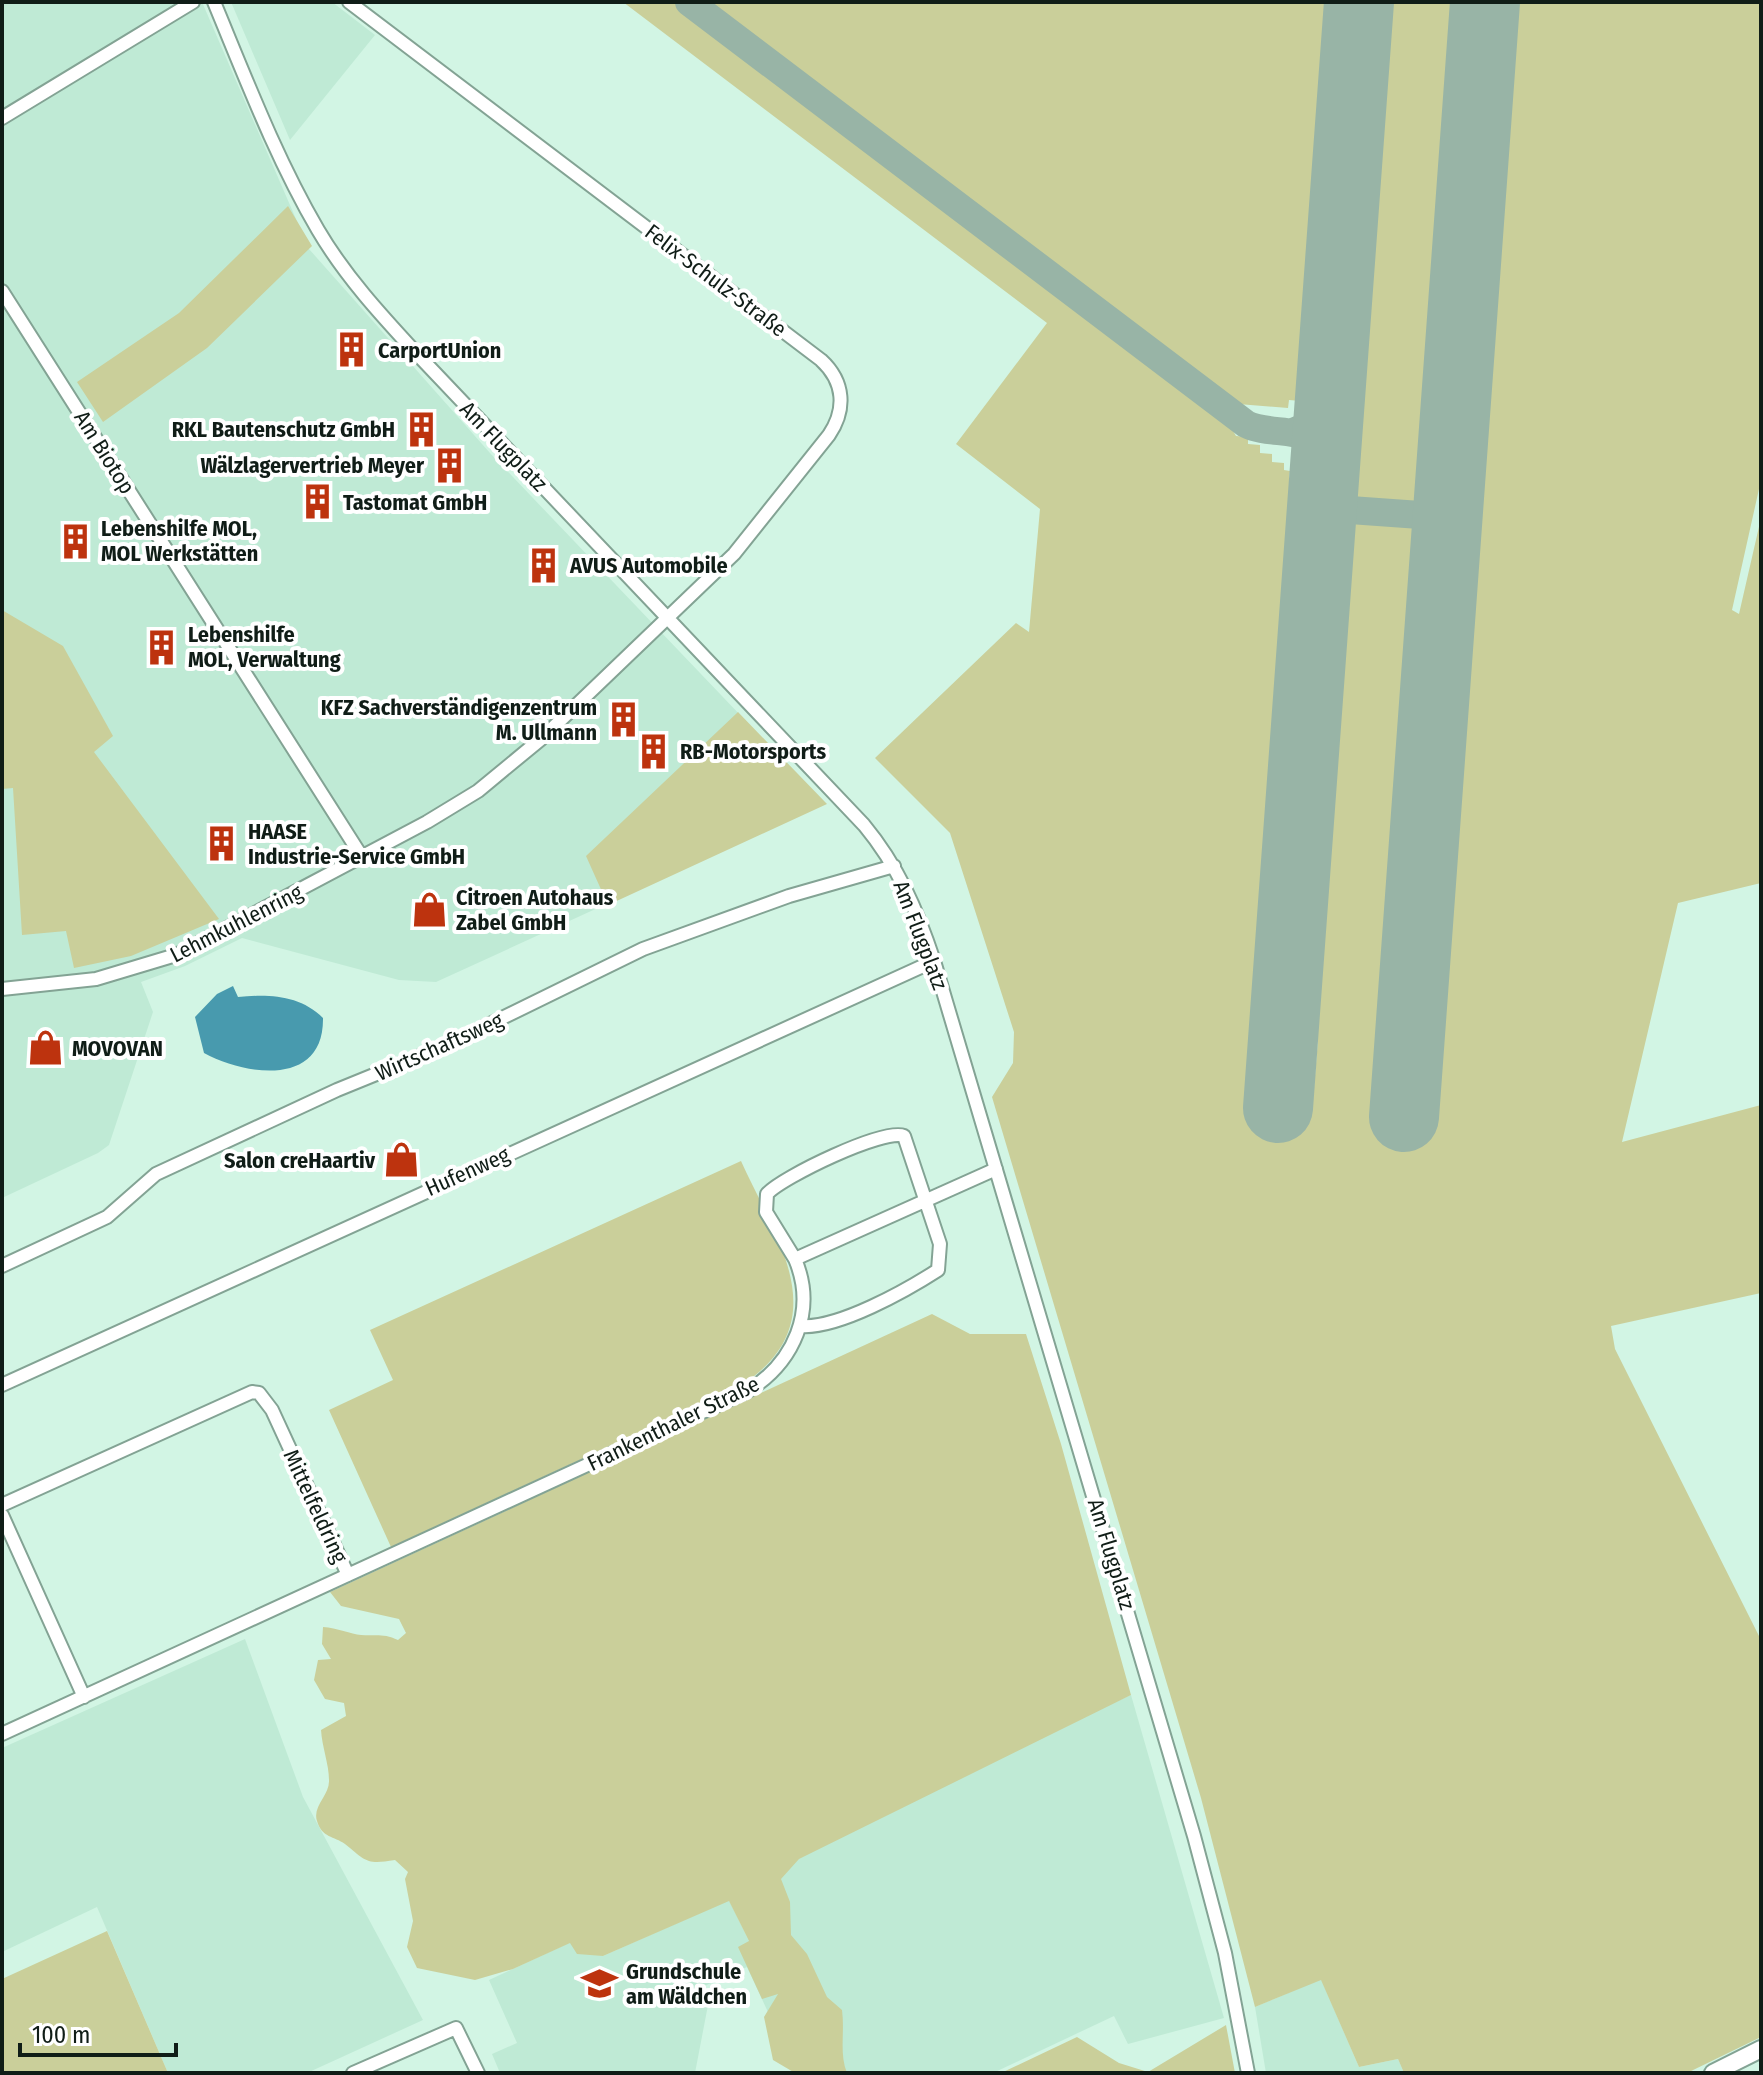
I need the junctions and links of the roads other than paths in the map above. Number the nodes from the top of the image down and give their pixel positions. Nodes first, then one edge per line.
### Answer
1 (193, 2) edge
2 (214, 2) edge
3 (349, 2) edge
4 (2, 118) edge
5 (2, 291) edge
6 (668, 618) junction
7 (362, 857) junction
8 (894, 866) junction
9 (934, 961) junction
10 (2, 989) edge
11 (996, 1169) junction
12 (926, 1200) junction
13 (795, 1259) junction
14 (2, 1266) edge
15 (801, 1326) junction
16 (2, 1385) edge
17 (2, 1505) edge
18 (2, 1515) edge
19 (348, 1575) junction
20 (84, 1697) junction
21 (2, 1734) edge
22 (1761, 2049) edge
23 (353, 2073) edge
24 (478, 2073) edge
25 (1248, 2073) edge
26 (1713, 2073) edge

1 - 4 street
2 - 6 street, Am Flugplatz
3 - 6 street, Felix-Schulz-Straße
5 - 7 street, Am Biotop
6 - 7 street, Lehmkuhlenring
6 - 8 street, Am Flugplatz
7 - 10 street, Lehmkuhlenring
8 - 9 street, Am Flugplatz
8 - 14 street, Wirtschaftsweg
9 - 11 street, Am Flugplatz
9 - 16 street, Hufenweg
11 - 12 street
11 - 25 street, Am Flugplatz
12 - 13 street
12 - 13 street, Frankenthaler Straße
12 - 15 street
13 - 15 street, Frankenthaler Straße
15 - 19 street, Frankenthaler Straße
17 - 19 street, Mittelfeldring
18 - 20 street
19 - 20 street, Mittelfeldring
20 - 21 street, Mittelfeldring
22 - 26 main road
23 - 24 street

